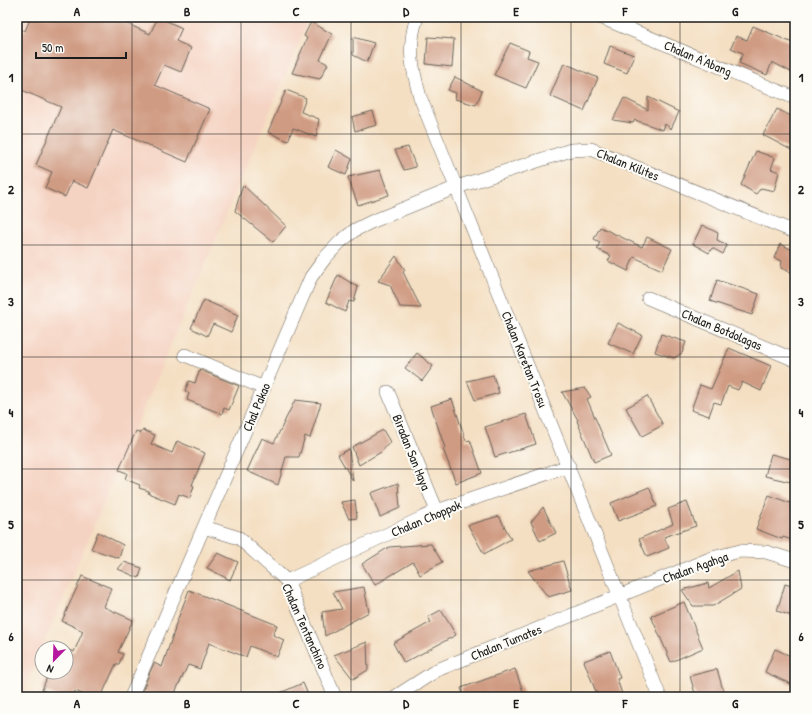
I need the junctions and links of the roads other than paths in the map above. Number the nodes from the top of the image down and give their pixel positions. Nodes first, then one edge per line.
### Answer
1 (417, 17) edge
2 (600, 17) edge
3 (795, 98) edge
4 (457, 187) junction
5 (795, 232) edge
6 (648, 298) dead end
7 (185, 355) dead end
8 (795, 360) edge
9 (264, 388) junction
10 (388, 392) dead end
11 (569, 466) junction
12 (437, 511) junction
13 (204, 528) junction
14 (795, 561) edge
15 (287, 581) junction
16 (621, 596) junction
17 (130, 697) edge
18 (335, 697) edge
19 (395, 697) edge
20 (660, 697) edge

1 - 4 street, Chalan Karetan Trosu
2 - 3 street, Chalan A'Abang
4 - 5 street, Chalan Kilites
4 - 9 street, Chal Pakao
4 - 11 street, Chalan Karetan Trosu
6 - 8 street, Chalan Botdolagas
7 - 9 street
9 - 13 street, Chal Pakao
10 - 12 street, Biradan San Haya
11 - 12 street, Chalan Choppok
11 - 16 street, Chalan Karetan Trosu
12 - 15 street, Chalan Choppok
13 - 15 street, Chalan Tentanchino
13 - 17 street, Chal Pakao
14 - 16 street, Chalan Agahga
15 - 18 street, Chalan Tentanchino
16 - 19 street, Chalan Tumates
16 - 20 street, Chalan Karetan Trosu

